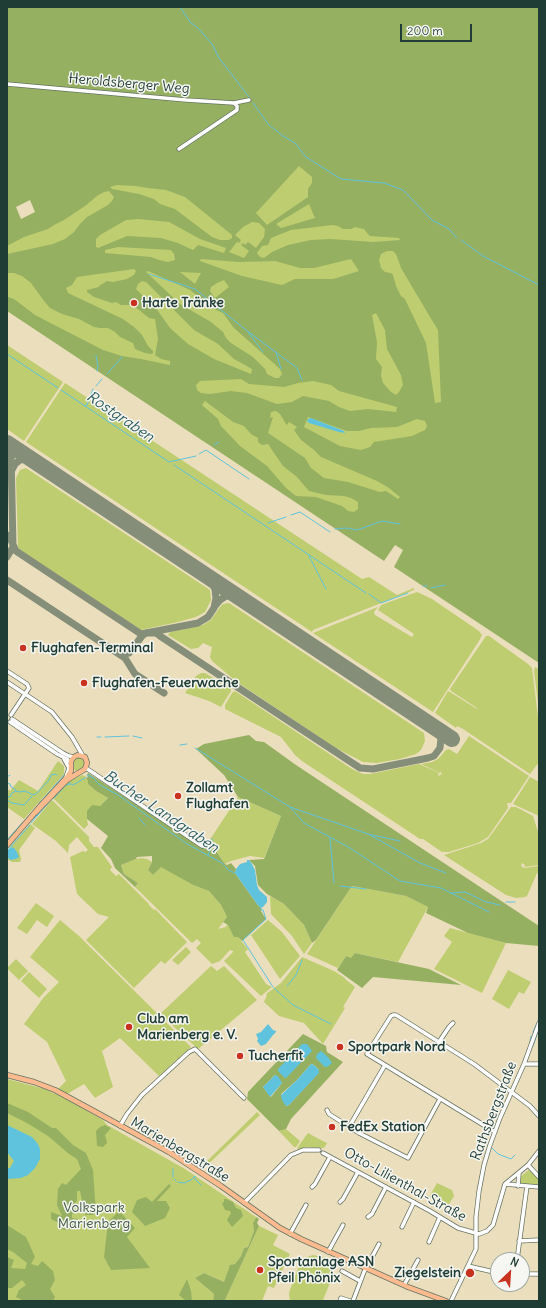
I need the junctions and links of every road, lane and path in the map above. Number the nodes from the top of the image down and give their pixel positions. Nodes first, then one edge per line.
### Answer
1 (7, 84) edge
2 (249, 100) dead end
3 (234, 103) junction
4 (179, 149) dead end
5 (7, 671) edge
6 (7, 682) edge
7 (26, 694) junction
8 (9, 719) edge
9 (83, 756) junction
10 (62, 757) junction
11 (74, 757) junction
12 (71, 765) junction
13 (84, 770) junction
14 (64, 780) junction
15 (34, 813) junction
16 (7, 844) edge
17 (202, 846) dead end
18 (453, 1023) dead end
19 (539, 1023) edge
20 (439, 1042) junction
21 (524, 1064) junction
22 (539, 1064) edge
23 (385, 1065) junction
24 (7, 1075) edge
25 (511, 1093) junction
26 (244, 1098) dead end
27 (440, 1099) junction
28 (327, 1110) dead end
29 (539, 1116) edge
30 (120, 1126) junction
31 (349, 1127) junction
32 (495, 1132) junction
33 (539, 1151) edge
34 (330, 1157) junction
35 (528, 1165) junction
36 (358, 1172) junction
37 (519, 1173) junction
38 (539, 1177) edge
39 (505, 1184) junction
40 (518, 1186) junction
41 (527, 1186) junction
42 (312, 1187) dead end
43 (386, 1187) junction
44 (539, 1187) edge
45 (340, 1202) dead end
46 (414, 1202) junction
47 (244, 1203) junction
48 (306, 1205) dead end
49 (368, 1217) dead end
50 (440, 1217) junction
51 (343, 1225) dead end
52 (402, 1227) dead end
53 (290, 1234) junction
54 (477, 1234) junction
55 (539, 1240) edge
56 (519, 1241) junction
57 (429, 1242) dead end
58 (379, 1244) dead end
59 (328, 1252) junction
60 (518, 1252) edge
61 (418, 1260) dead end
62 (468, 1266) junction
63 (366, 1268) junction
64 (342, 1271) dead end
65 (490, 1272) edge
66 (360, 1281) junction
67 (404, 1285) junction
68 (341, 1300) edge
69 (350, 1301) edge
70 (353, 1301) edge
71 (446, 1301) edge
72 (451, 1301) edge

1 - 3 street, Heroldsberger Weg
2 - 3 street, Heroldsberger Weg
3 - 4 street
5 - 7 street
6 - 7 street
7 - 8 street
7 - 9 street
8 - 10 street
8 - 11 street
9 - 11 main road
9 - 13 main road
10 - 12 street
10 - 14 street
11 - 12 main road
12 - 13 main road
12 - 14 main road
13 - 15 main road
13 - 17 street
14 - 15 main road
15 - 16 main road
18 - 20 street
19 - 21 street, Rathsbergstraße
20 - 23 street
20 - 25 street
21 - 22 street
21 - 25 street, Rathsbergstraße
23 - 27 street
23 - 31 street
24 - 30 main road, Marienbergstraße
25 - 29 street
25 - 32 street, Rathsbergstraße
26 - 30 street, Marienbergstraße
27 - 31 street
27 - 32 street
28 - 31 street
30 - 47 main road, Marienbergstraße
32 - 54 street, Rathsbergstraße
33 - 35 street
34 - 36 street, Otto-Lilienthal-Straße
34 - 42 street
34 - 47 street, Otto-Lilienthal-Straße
35 - 37 street
35 - 38 street
36 - 43 street, Otto-Lilienthal-Straße
36 - 45 street
37 - 39 street
37 - 40 street
39 - 40 street
39 - 54 street
40 - 41 street
41 - 44 street
41 - 56 street
43 - 46 street, Otto-Lilienthal-Straße
43 - 49 street
46 - 50 street, Otto-Lilienthal-Straße
46 - 52 street
47 - 53 main road, Marienbergstraße
48 - 53 street
50 - 54 street, Otto-Lilienthal-Straße
50 - 57 street
51 - 59 street
53 - 59 main road, Marienbergstraße
54 - 62 street, Rathsbergstraße
55 - 56 street
56 - 60 street
58 - 63 street
59 - 63 main road, Marienbergstraße
61 - 67 street
62 - 65 street
62 - 72 street, Rathsbergstraße
63 - 66 street
63 - 67 main road, Marienbergstraße
64 - 66 street
66 - 70 street
67 - 71 main road, Marienbergstraße
68 - 69 street

